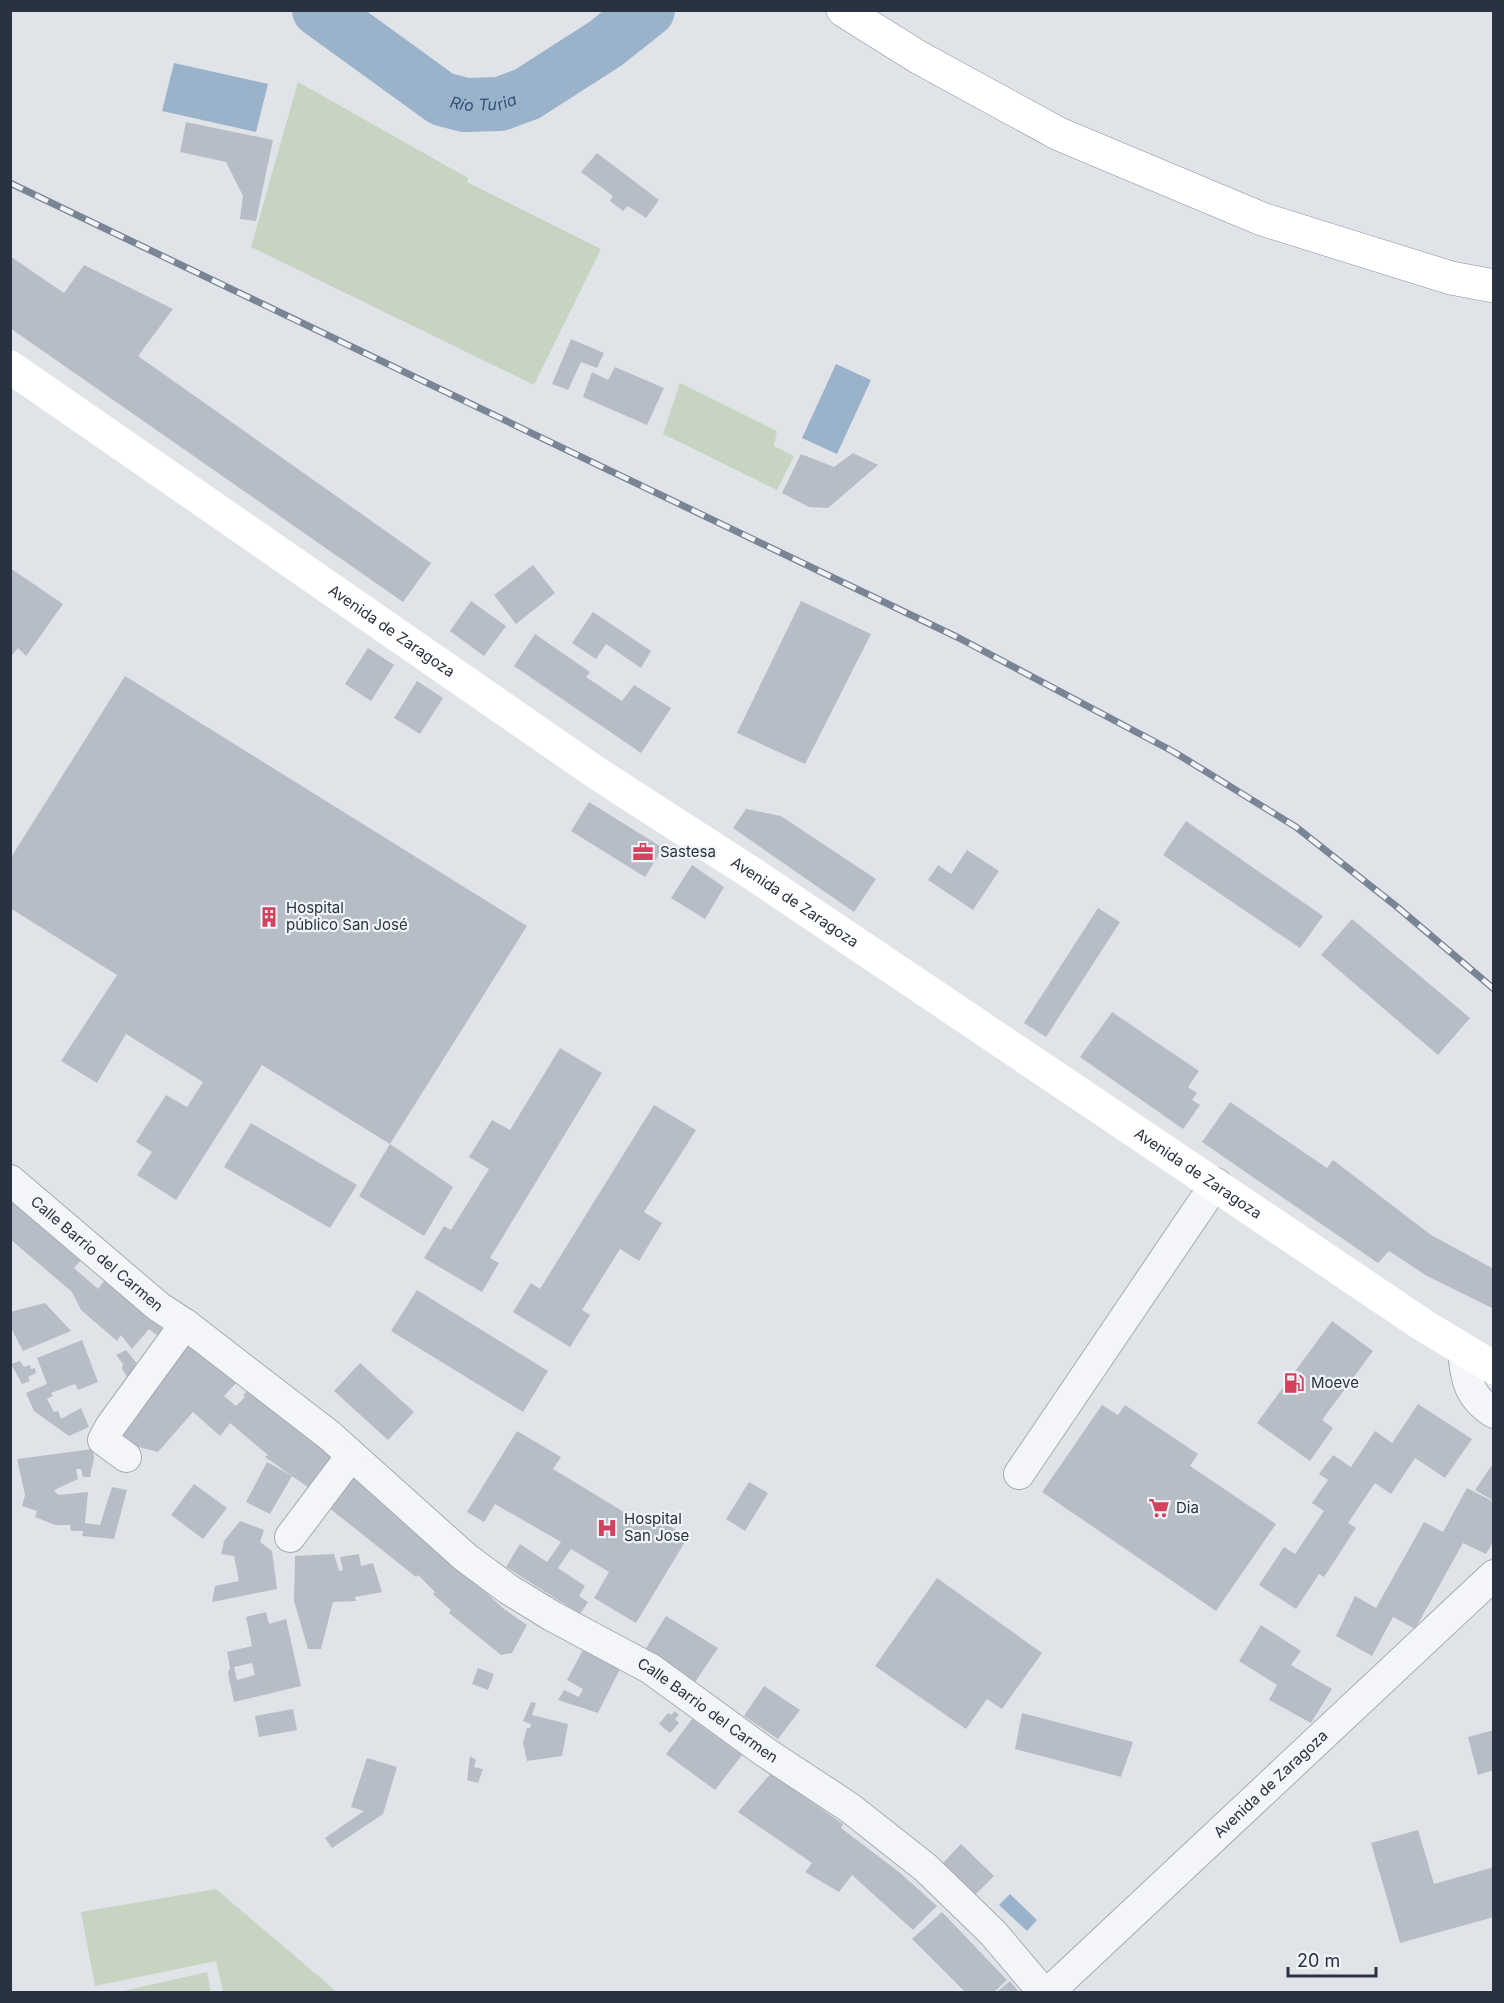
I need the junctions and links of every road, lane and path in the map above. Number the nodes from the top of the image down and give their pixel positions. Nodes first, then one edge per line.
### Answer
1 (843, 10) edge
2 (1494, 286) edge
3 (10, 366) edge
4 (10, 1180) edge
5 (1216, 1184) junction
6 (186, 1324) junction
7 (1463, 1350) junction
8 (1494, 1368) edge
9 (1494, 1413) edge
10 (351, 1456) junction
11 (126, 1457) dead end
12 (1019, 1474) dead end
13 (290, 1537) dead end
14 (1494, 1575) edge
15 (1043, 1992) edge
16 (1049, 1992) edge

1 - 2 main road
3 - 5 main road, Avenida de Zaragoza
4 - 6 street, Calle Barrio del Carmen
5 - 7 main road, Avenida de Zaragoza
5 - 12 street
6 - 10 street, Calle Barrio del Carmen
6 - 11 street
7 - 8 main road, Avenida de Zaragoza
7 - 9 street
10 - 13 street
10 - 15 street, Calle Barrio del Carmen
14 - 16 street, Avenida de Zaragoza

